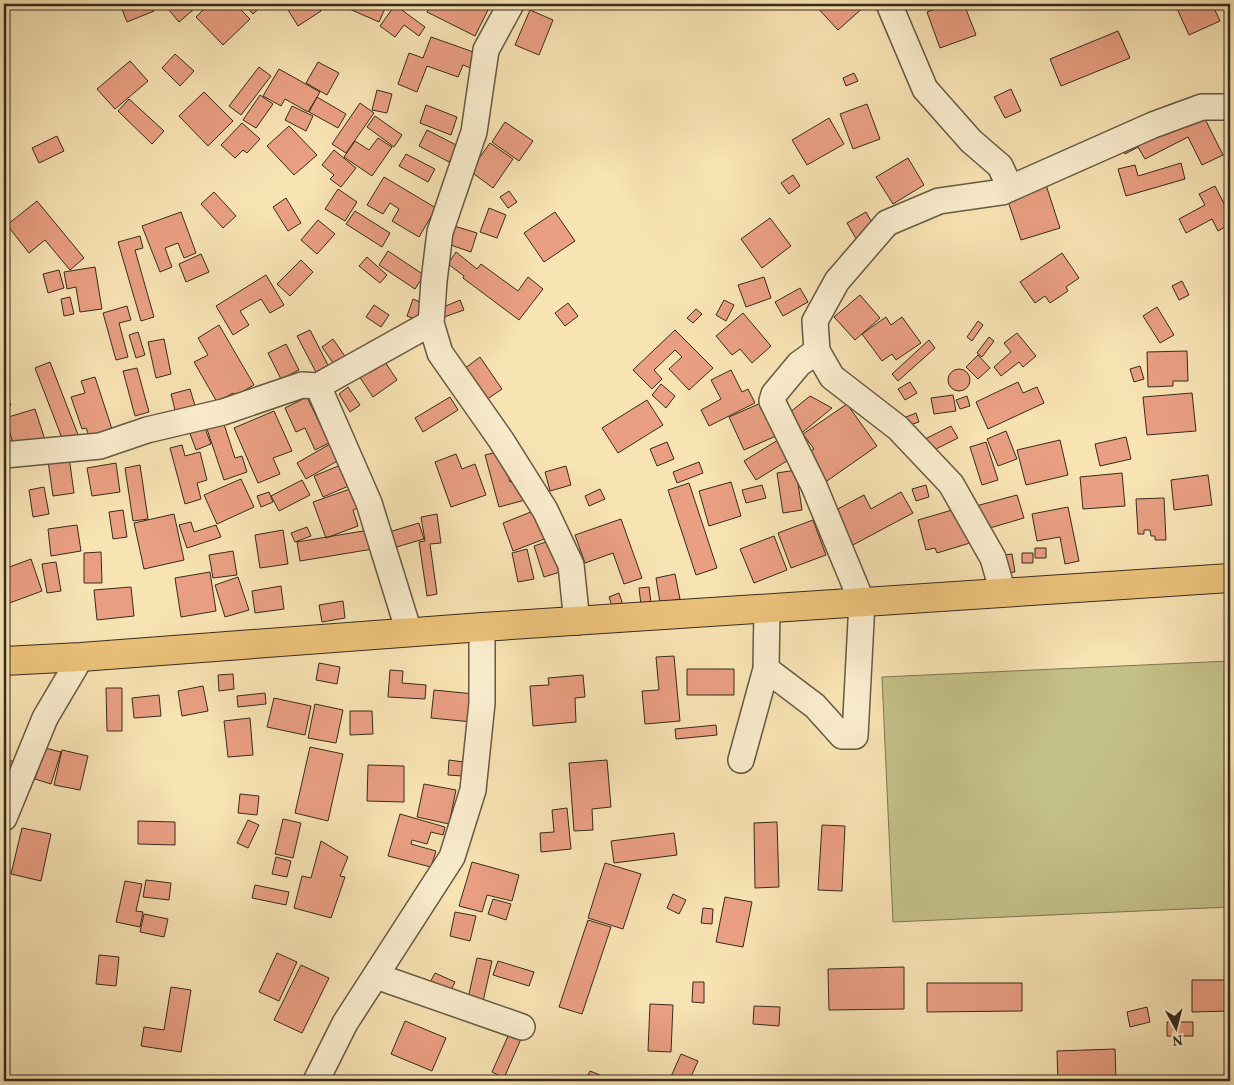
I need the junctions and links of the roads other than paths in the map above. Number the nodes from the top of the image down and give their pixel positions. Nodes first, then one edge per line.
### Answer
1 (511, 4) edge
2 (889, 4) edge
3 (1230, 107) edge
4 (1002, 192) junction
5 (431, 323) junction
6 (817, 351) junction
7 (318, 386) junction
8 (4, 455) edge
9 (1230, 578) edge
10 (1003, 593) junction
11 (862, 602) junction
12 (767, 609) junction
13 (577, 622) junction
14 (482, 627) junction
15 (409, 632) junction
16 (81, 657) junction
17 (4, 661) edge
18 (766, 669) junction
19 (741, 760) dead end
20 (4, 818) edge
21 (376, 976) junction
22 (522, 1027) dead end
23 (316, 1081) edge

1 - 5 street
2 - 4 street
3 - 4 street
4 - 6 street
5 - 7 street
5 - 13 street
6 - 10 street
6 - 11 street
7 - 8 street
7 - 15 street
9 - 10 main road
10 - 11 main road
11 - 12 main road
11 - 18 street
12 - 13 main road
12 - 18 street
13 - 14 main road
14 - 15 main road
14 - 21 street
15 - 16 main road
16 - 17 main road
16 - 20 street
18 - 19 street
21 - 22 street
21 - 23 street

